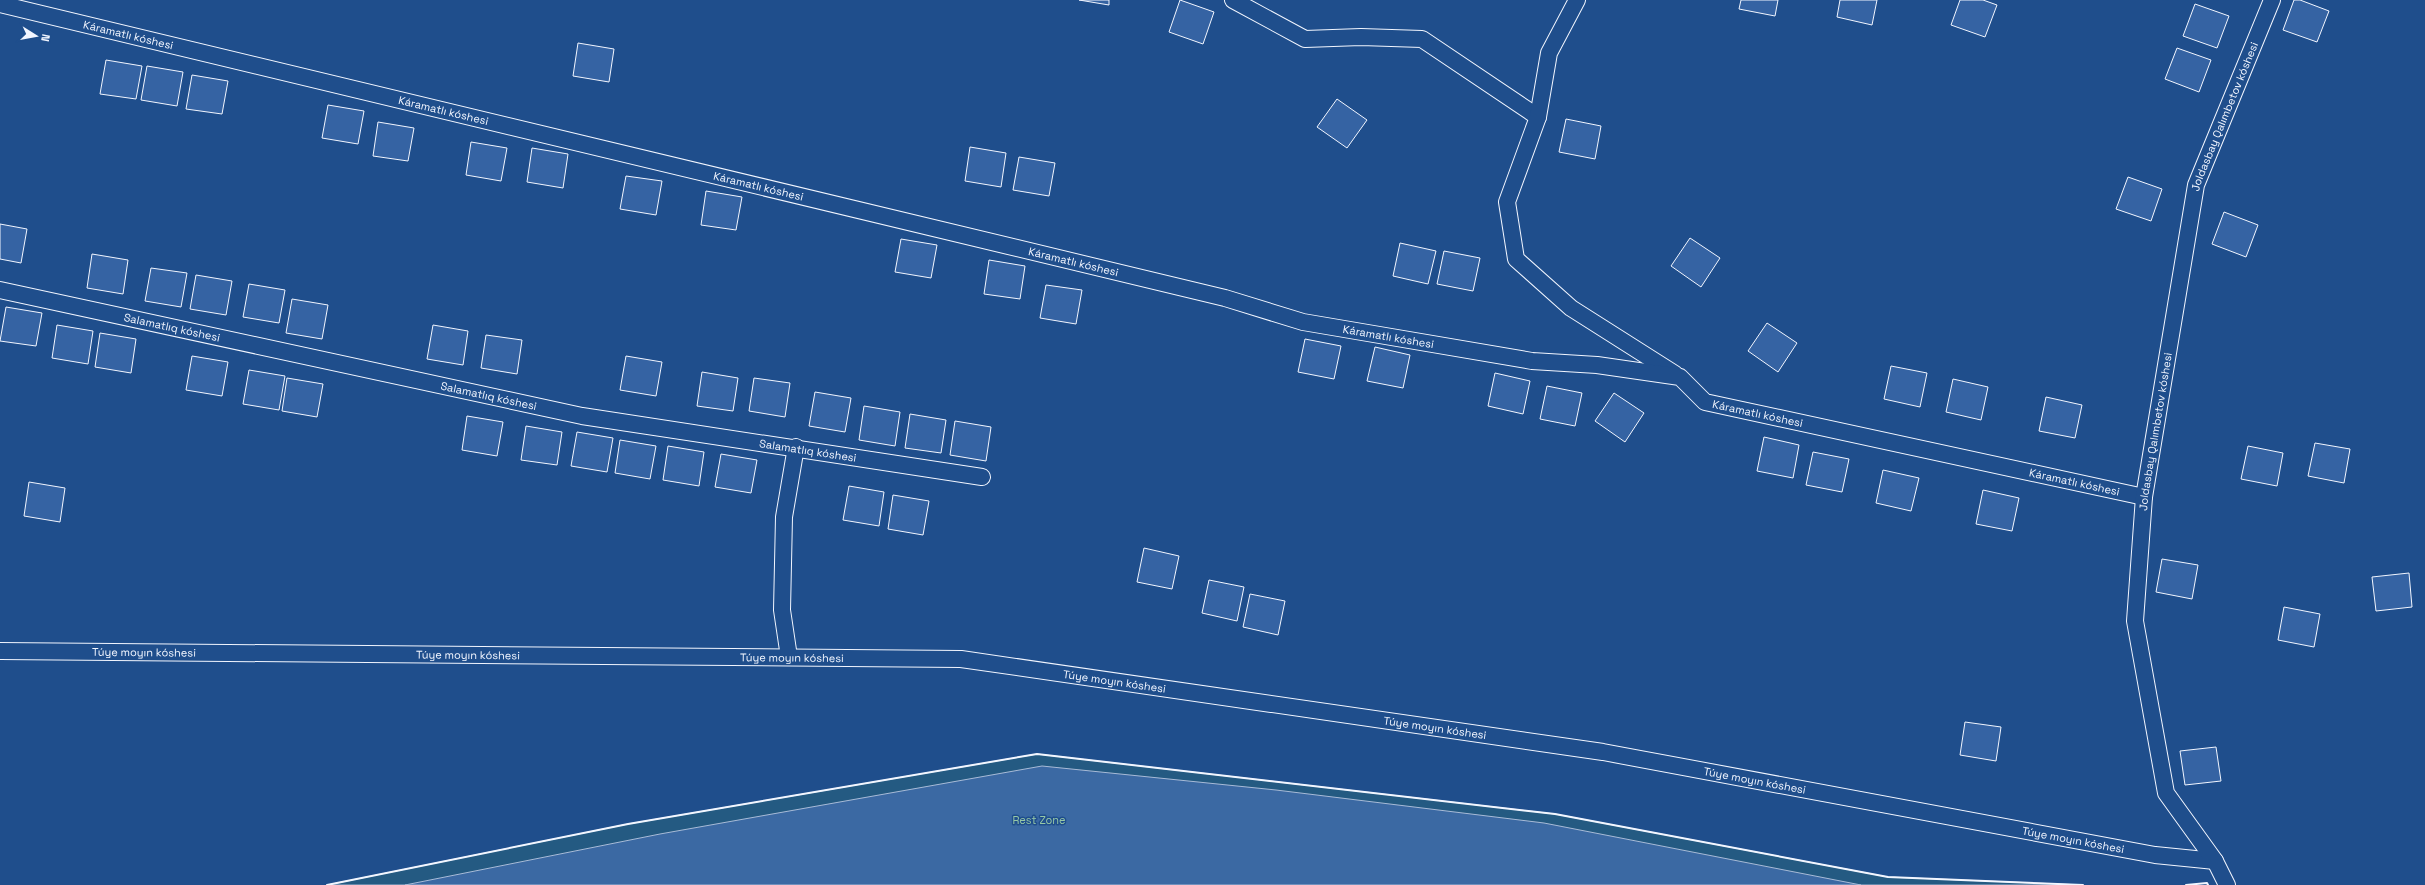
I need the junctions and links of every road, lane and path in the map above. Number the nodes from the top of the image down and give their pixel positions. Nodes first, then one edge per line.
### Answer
1 (1233, 0) edge
2 (1577, 0) edge
3 (2272, 0) edge
4 (0, 4) edge
5 (1538, 117) junction
6 (0, 290) edge
7 (1680, 377) junction
8 (796, 447) junction
9 (982, 477) dead end
10 (2144, 497) junction
11 (0, 651) edge
12 (789, 658) junction
13 (2215, 861) junction
14 (2227, 885) edge

1 - 5 street
2 - 5 street
3 - 10 street, Joldasbay Qalımbetov kóshesi
4 - 7 street, Káramatlı kóshesi
5 - 7 street
6 - 8 street, Salamatlıq kóshesi
7 - 10 street, Káramatlı kóshesi
8 - 9 street, Salamatlıq kóshesi
8 - 12 street
10 - 13 street, Joldasbay Qalımbetov kóshesi
11 - 12 street, Túye moyın kóshesi
12 - 13 street, Túye moyın kóshesi
13 - 14 street, Joldasbay Qalımbetov kóshesi

